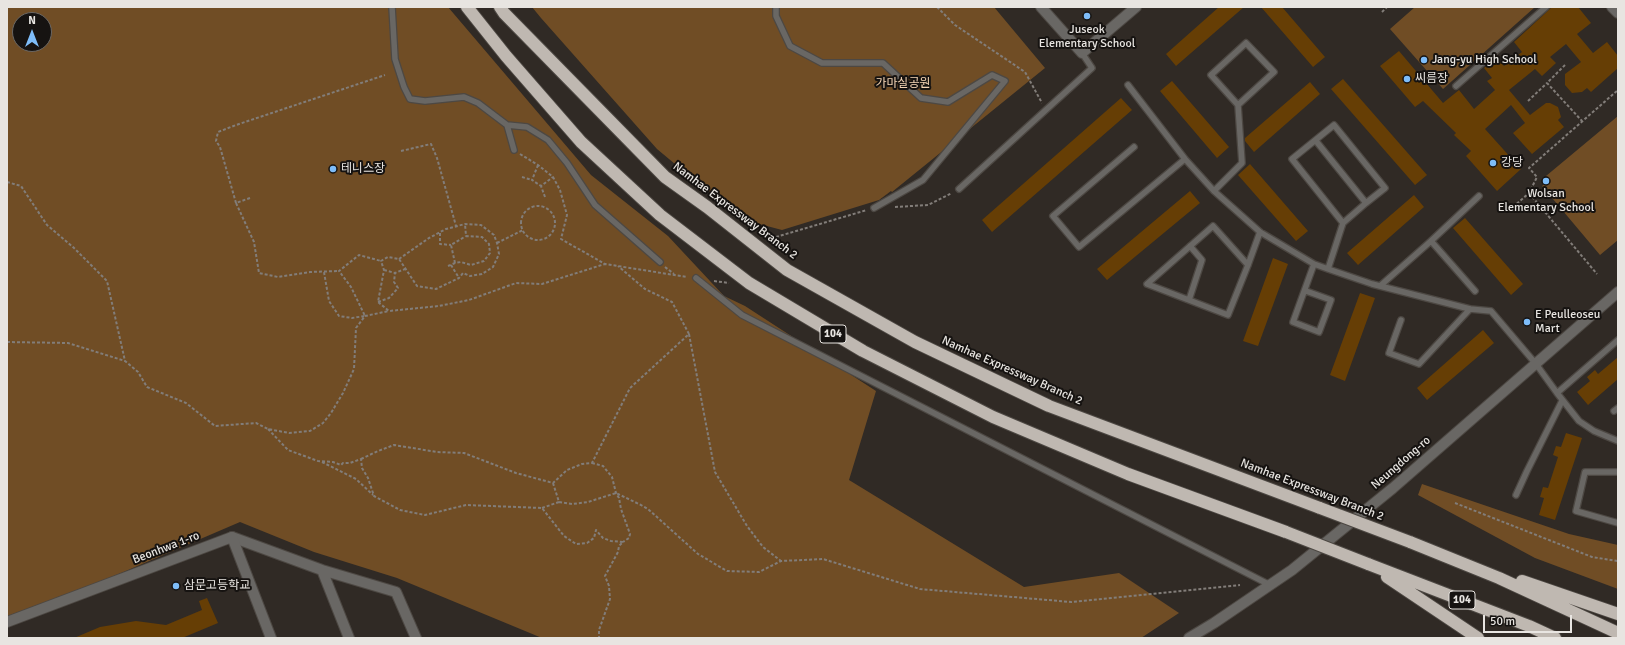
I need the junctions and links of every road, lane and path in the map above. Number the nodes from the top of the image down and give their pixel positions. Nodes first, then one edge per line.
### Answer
1 (392, 7) edge
2 (467, 7) edge
3 (500, 7) edge
4 (776, 7) edge
5 (937, 7) edge
6 (1041, 7) edge
7 (1136, 7) edge
8 (1387, 7) edge
9 (1546, 7) edge
10 (1612, 7) edge
11 (1382, 12) dead end
12 (1618, 13) edge
13 (1082, 53) junction
14 (1565, 65) dead end
15 (385, 75) dead end
16 (1547, 83) junction
17 (1128, 85) dead end
18 (1456, 86) dead end
19 (1618, 90) edge
20 (1528, 100) dead end
21 (1238, 105) junction
22 (1046, 110) junction
23 (1582, 121) junction
24 (507, 125) junction
25 (1316, 141) junction
26 (1134, 147) dead end
27 (514, 150) joint
28 (401, 151) dead end
29 (1185, 160) junction
30 (538, 165) junction
31 (522, 176) dead end
32 (554, 177) junction
33 (532, 180) junction
34 (7, 182) edge
35 (541, 186) junction
36 (959, 189) joint
37 (1214, 191) junction
38 (1529, 193) junction
39 (1479, 196) dead end
40 (545, 197) dead end
41 (250, 198) dead end
42 (236, 203) junction
43 (1366, 203) junction
44 (1514, 207) dead end
45 (874, 208) junction
46 (1343, 223) junction
47 (465, 224) junction
48 (456, 226) junction
49 (523, 230) junction
50 (440, 232) junction
51 (1260, 232) junction
52 (466, 236) junction
53 (776, 237) dead end
54 (1431, 241) junction
55 (497, 243) junction
56 (451, 245) junction
57 (1190, 246) junction
58 (400, 259) junction
59 (381, 261) junction
60 (660, 262) joint
61 (455, 263) junction
62 (605, 264) junction
63 (1314, 264) junction
64 (451, 265) junction
65 (1248, 265) junction
66 (448, 266) dead end
67 (618, 266) junction
68 (406, 268) junction
69 (1328, 269) junction
70 (339, 270) junction
71 (384, 270) junction
72 (324, 272) junction
73 (395, 274) junction
74 (1597, 274) dead end
75 (676, 275) junction
76 (459, 278) junction
77 (696, 278) junction
78 (731, 283) dead end
79 (1380, 286) junction
80 (1306, 290) junction
81 (1475, 290) dead end
82 (1618, 292) edge
83 (1189, 300) junction
84 (378, 302) junction
85 (1470, 308) junction
86 (389, 312) junction
87 (365, 316) junction
88 (1401, 320) dead end
89 (689, 334) junction
90 (1618, 340) edge
91 (7, 342) edge
92 (125, 361) junction
93 (1536, 364) junction
94 (1557, 393) junction
95 (1562, 401) junction
96 (268, 429) junction
97 (1618, 441) edge
98 (361, 459) junction
99 (318, 460) junction
100 (592, 462) junction
101 (1618, 472) edge
102 (553, 483) junction
103 (616, 493) junction
104 (1516, 495) dead end
105 (374, 496) junction
106 (560, 502) junction
107 (1455, 503) dead end
108 (542, 508) junction
109 (1618, 523) edge
110 (232, 537) junction
111 (622, 542) junction
112 (1445, 555) junction
113 (781, 561) junction
114 (1618, 561) edge
115 (1368, 564) junction
116 (322, 570) junction
117 (1240, 585) dead end
118 (1270, 585) junction
119 (1618, 614) edge
120 (7, 622) edge
121 (1618, 633) edge
122 (271, 638) edge
123 (349, 638) edge
124 (416, 638) edge
125 (598, 638) edge
126 (1189, 638) edge
127 (1478, 638) edge
128 (1555, 638) edge

1 - 24 lane
2 - 115 highway, 104, bridge
3 - 112 highway, Namhae Expressway Branch 2, bridge
4 - 45 lane
5 - 22 path
6 - 13 street
7 - 13 street
8 - 11 path
9 - 18 lane
10 - 12 street
13 - 22 lane
14 - 16 path
15 - 42 path
16 - 20 path
16 - 23 path
17 - 29 lane
19 - 23 path
21 - 21 lane
21 - 37 lane
22 - 36 lane
23 - 38 path
24 - 27 lane
24 - 60 lane
25 - 43 lane
25 - 43 lane
25 - 46 lane
26 - 29 lane
27 - 30 path
28 - 48 path
29 - 37 lane
30 - 32 path
30 - 33 path
31 - 33 path
32 - 35 path
32 - 62 path
33 - 35 path
34 - 92 path
35 - 40 path
36 - 45 path
37 - 51 lane
38 - 44 path
38 - 74 path
39 - 54 lane
41 - 42 path
42 - 72 path
43 - 46 lane
45 - 53 path
46 - 69 lane
47 - 48 path
47 - 52 path
47 - 55 path
48 - 50 path
49 - 49 path
49 - 55 path
50 - 56 path
50 - 58 path
51 - 63 lane
51 - 65 lane
52 - 56 path
52 - 61 path
54 - 79 lane
54 - 81 lane
55 - 76 path
56 - 61 path
57 - 65 lane
57 - 83 lane
57 - 83 lane
58 - 59 path
58 - 68 path
59 - 70 path
59 - 71 path
60 - 75 path
61 - 64 path
62 - 67 path
62 - 86 path
63 - 69 lane
63 - 80 lane
64 - 66 path
64 - 76 path
65 - 83 lane
67 - 75 path
67 - 89 path
68 - 73 path
68 - 76 path
69 - 79 lane
70 - 72 path
70 - 87 path
71 - 73 path
71 - 84 path
72 - 87 path
73 - 84 path
75 - 77 path
77 - 78 path
77 - 118 lane
79 - 85 lane
80 - 80 lane
82 - 93 street, Neungdong-ro
84 - 86 path
85 - 88 lane
85 - 93 lane
86 - 87 path
87 - 96 path
89 - 100 path
89 - 113 path
90 - 94 lane
91 - 92 path
92 - 96 path
93 - 94 lane
93 - 118 street, Neungdong-ro
94 - 95 lane
95 - 97 lane
95 - 104 lane
96 - 99 path
98 - 99 path
98 - 102 path
98 - 105 path
99 - 105 path
100 - 102 path
100 - 103 path
101 - 109 lane
102 - 106 path
103 - 106 path
103 - 111 path
103 - 113 path
105 - 108 path
106 - 108 path
107 - 114 path
108 - 111 path
110 - 116 street
110 - 120 street, Beonhwa 1-ro
110 - 122 street
111 - 125 path
112 - 119 highway
112 - 121 highway, Namhae Expressway Branch 2
113 - 117 path
115 - 127 highway
115 - 128 highway, 104
116 - 123 street
116 - 124 street
118 - 126 street, Neungdong-ro

